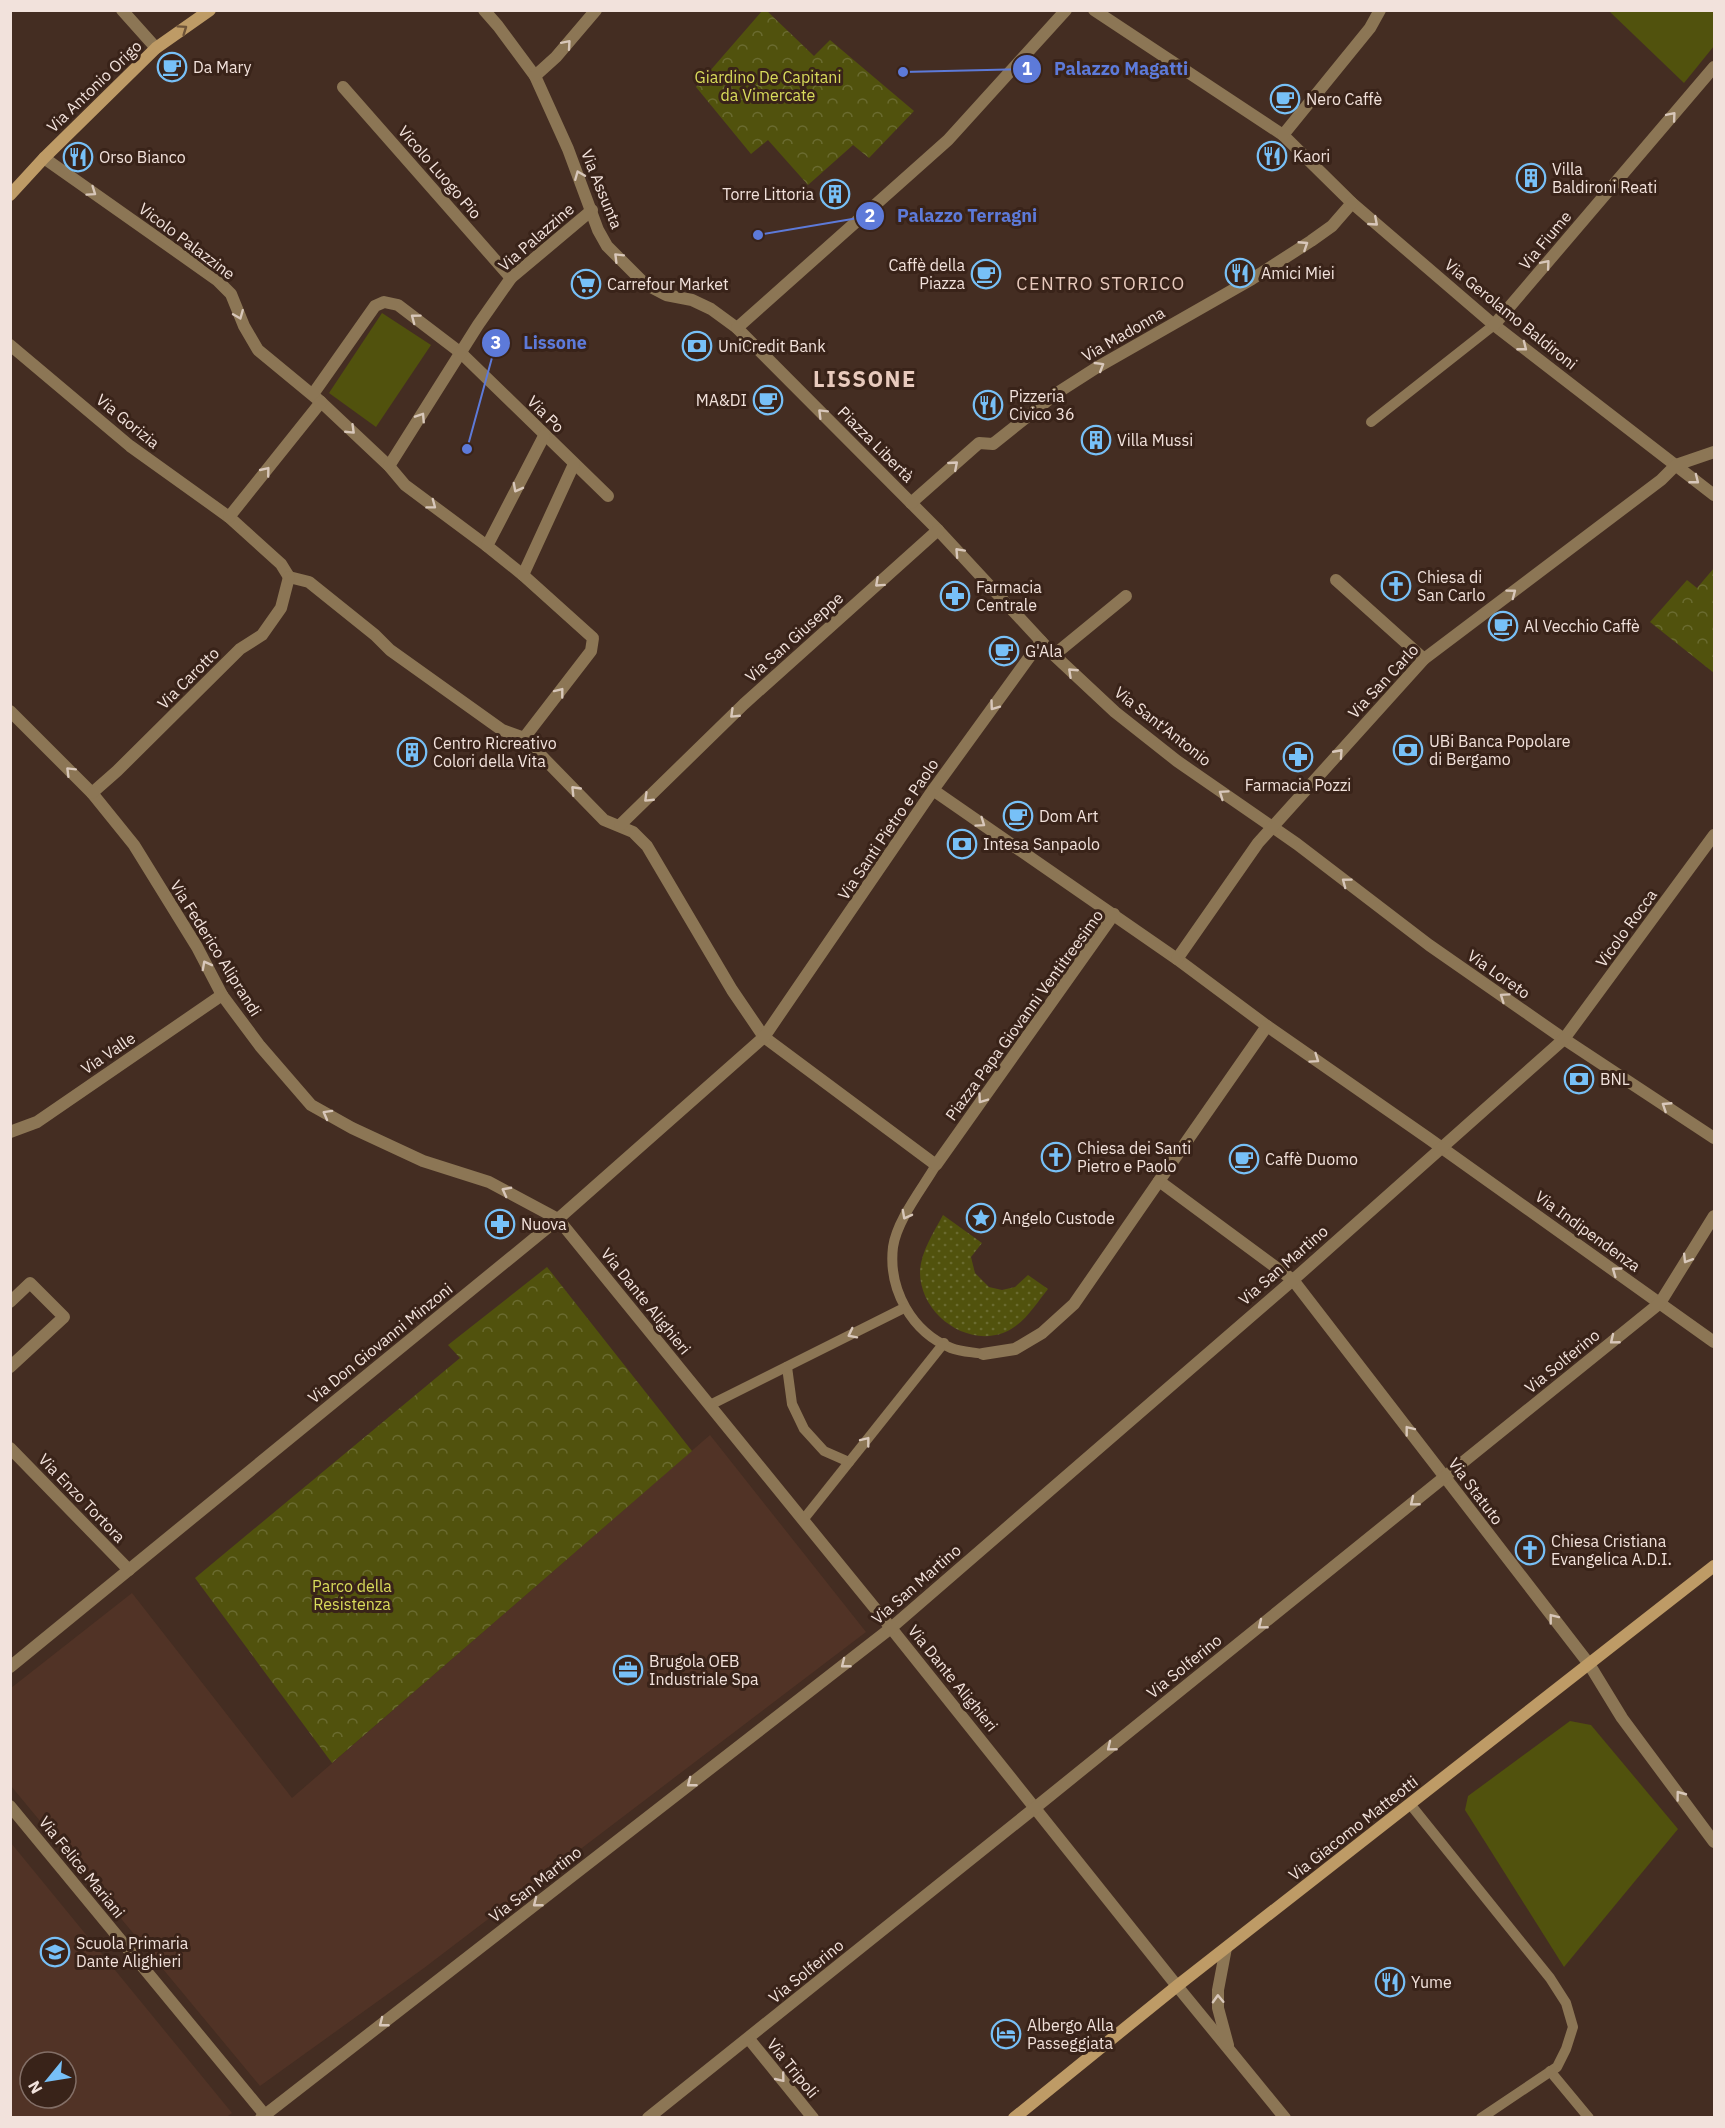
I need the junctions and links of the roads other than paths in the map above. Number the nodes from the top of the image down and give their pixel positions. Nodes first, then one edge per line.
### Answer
1 (122, 10) edge
2 (210, 10) edge
3 (484, 10) edge
4 (596, 10) edge
5 (1066, 10) edge
6 (1094, 10) edge
7 (1380, 10) edge
8 (156, 48) junction
9 (1714, 67) edge
10 (535, 76) junction
11 (344, 87) dead end
12 (1283, 135) junction
13 (44, 158) junction
14 (10, 195) edge
15 (1352, 203) junction
16 (592, 210) junction
17 (511, 278) junction
18 (1494, 325) junction
19 (737, 328) junction
20 (10, 345) edge
21 (461, 353) junction
22 (317, 398) junction
23 (1371, 422) dead end
24 (544, 436) junction
25 (1002, 437) joint
26 (1714, 452) edge
27 (574, 464) junction
28 (1676, 465) junction
29 (389, 466) junction
30 (1714, 495) edge
31 (608, 496) dead end
32 (910, 503) junction
33 (230, 517) junction
34 (938, 530) junction
35 (487, 546) junction
36 (523, 575) junction
37 (289, 576) junction
38 (1336, 580) dead end
39 (1126, 596) dead end
40 (1041, 641) junction
41 (1054, 655) junction
42 (1424, 659) junction
43 (10, 711) edge
44 (524, 738) junction
45 (933, 790) junction
46 (92, 793) junction
47 (620, 825) junction
48 (1271, 827) junction
49 (1714, 835) edge
50 (1114, 914) junction
51 (1177, 959) junction
52 (222, 995) junction
53 (1267, 1026) junction
54 (764, 1037) junction
55 (1564, 1039) junction
56 (10, 1132) edge
57 (1714, 1138) edge
58 (1441, 1147) junction
59 (936, 1165) junction
60 (1159, 1181) junction
61 (1714, 1216) edge
62 (558, 1219) junction
63 (1293, 1280) junction
64 (10, 1302) edge
65 (1660, 1303) junction
66 (904, 1308) junction
67 (1714, 1342) edge
68 (944, 1343) junction
69 (983, 1354) joint
70 (10, 1367) edge
71 (787, 1367) junction
72 (710, 1405) junction
73 (10, 1449) edge
74 (849, 1462) junction
75 (1445, 1477) junction
76 (803, 1520) junction
77 (1714, 1566) edge
78 (129, 1570) junction
79 (891, 1628) junction
80 (1589, 1665) junction
81 (10, 1667) edge
82 (1410, 1804) junction
83 (10, 1806) edge
84 (1036, 1807) junction
85 (1714, 1842) edge
86 (1226, 1948) junction
87 (1178, 1986) junction
88 (748, 2039) junction
89 (1229, 2049) junction
90 (1550, 2071) junction
91 (263, 2116) edge
92 (648, 2118) edge
93 (813, 2118) edge
94 (1014, 2118) edge
95 (1286, 2118) edge
96 (1482, 2118) edge
97 (1589, 2118) edge

1 - 8 street
8 -> 2 street, Via Antonio Origo
3 - 10 street, Via Assunta
10 -> 4 street
5 - 19 street
6 - 12 street, Via Gerolamo Baldironi
7 - 12 street
8 - 13 street, Via Antonio Origo
18 -> 9 street, Via Fiume
16 -> 10 street, Via Assunta
11 - 17 street, Vicolo Luogo Pio
12 - 15 street, Via Gerolamo Baldironi
13 - 14 street, Via Antonio Origo
13 -> 22 street, Vicolo Palazzine
15 -> 18 street, Via Gerolamo Baldironi
25 -> 15 street, Via Madonna
16 - 17 street, Via Palazzine
19 -> 16 street, Via Assunta
17 - 21 street, Via Palazzine
18 - 23 lane
18 -> 28 street, Via Gerolamo Baldironi
32 -> 19 street, Piazza Libertà
20 - 33 street, Via Gorizia
21 -> 22 street
21 - 24 street, Via Po
29 -> 21 street, Via Palazzine
22 -> 29 street, Vicolo Palazzine
33 -> 22 street
24 - 27 street, Via Po
24 -> 35 street
32 -> 25 street, Piazza Libertà
26 - 28 street
27 - 31 street, Via Po
27 - 36 street
28 -> 30 street, Via Gerolamo Baldironi
42 -> 28 street, Via San Carlo
29 -> 35 street, Vicolo Palazzine
32 - 34 street, Piazza Libertà
33 - 37 street, Via Gorizia
40 -> 34 street, Piazza Libertà
34 -> 47 street, Via San Giuseppe
35 - 36 street, Vicolo Palazzine
44 -> 36 street, Vicolo Palazzine
37 - 44 street
37 - 46 street, Via Carotto
38 - 42 street
39 - 41 street
40 - 41 street, Via Sant'Antonio
40 -> 45 street, Via Santi Pietro e Paolo
48 -> 41 street, Via Sant'Antonio
48 -> 42 street, Via San Carlo
46 -> 43 street, Via Federico Aliprandi
47 -> 44 street
45 -> 50 street
45 - 54 street, Via Santi Pietro e Paolo
52 -> 46 street, Via Federico Aliprandi
47 - 54 street
48 - 51 street
55 -> 48 street, Via Loreto
49 - 55 street, Vicolo Rocca
50 - 51 street, Piazza Papa Giovanni Ventitreesimo
50 -> 59 street, Piazza Papa Giovanni Ventitreesimo
51 - 53 street, Piazza Papa Giovanni Ventitreesimo
52 - 56 street, Via Valle
62 -> 52 street, Via Federico Aliprandi
53 -> 58 street, Piazza Papa Giovanni Ventitreesimo
53 - 60 street
54 - 59 street
54 - 62 street, Via Don Giovanni Minzoni
57 -> 55 street, Via Loreto
55 - 58 street, Via San Martino
58 - 63 street, Via San Martino
65 -> 58 street, Via Indipendenza
59 -> 66 lane
60 - 63 street
60 - 69 street
61 -> 65 street, Via Solferino
62 - 72 street, Via Dante Alighieri
62 - 78 street, Via Don Giovanni Minzoni
75 -> 63 street, Via Statuto
63 - 79 street, Via San Martino
64 - 70 street
65 - 67 street, Via Indipendenza
65 -> 75 street, Via Solferino
66 - 68 lane
66 -> 71 lane
68 - 69 lane
74 -> 68 lane
71 - 72 lane
71 - 74 lane
72 - 76 street, Via Dante Alighieri
73 - 78 street, Via Enzo Tortora
74 - 76 lane
80 -> 75 street, Via Statuto
75 -> 84 street, Via Solferino
76 - 79 street, Via Dante Alighieri
77 - 80 street, Via Giacomo Matteotti
78 - 81 street, Via Don Giovanni Minzoni
79 - 84 street, Via Dante Alighieri
79 -> 91 street, Via San Martino
80 - 82 street, Via Giacomo Matteotti
85 -> 80 street, Via Statuto
82 - 86 street, Via Giacomo Matteotti
82 - 90 lane
83 - 91 street, Via Felice Mariani
84 - 87 street, Via Dante Alighieri
84 - 88 street, Via Solferino
86 - 87 street, Via Giacomo Matteotti
89 -> 86 street, Via Dante Alighieri
87 - 89 street, Via Dante Alighieri
87 - 94 street, Via Giacomo Matteotti
88 - 92 street, Via Solferino
88 -> 93 street, Via Tripoli
89 - 95 street, Via Dante Alighieri
90 - 96 lane
90 - 97 lane

